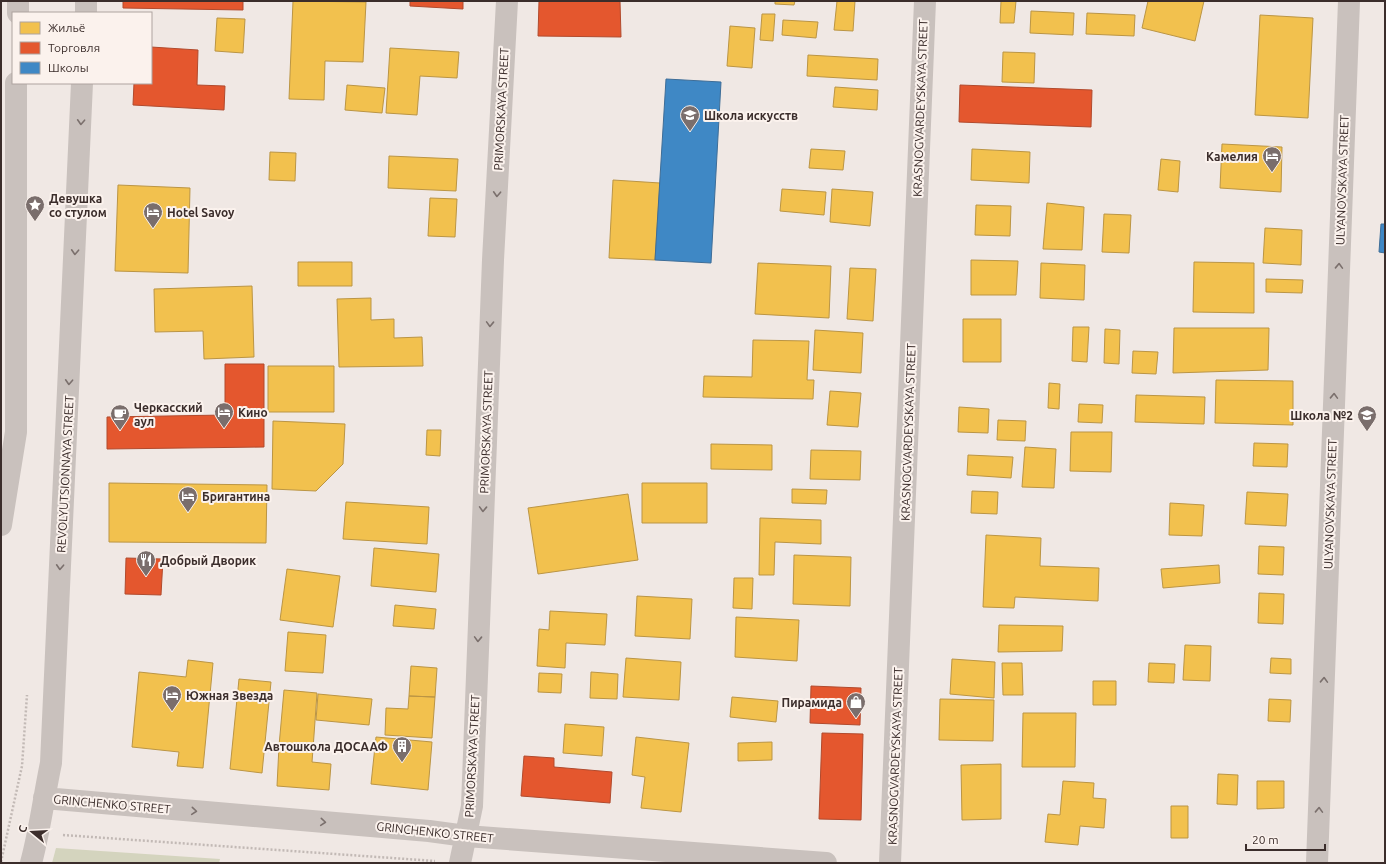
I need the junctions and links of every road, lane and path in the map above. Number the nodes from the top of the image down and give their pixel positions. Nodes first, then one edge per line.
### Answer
1 (18, 1) edge
2 (86, 1) edge
3 (507, 1) edge
4 (925, 1) edge
5 (1349, 1) edge
6 (18, 12) edge
7 (86, 12) edge
8 (16, 84) edge
9 (82, 84) edge
10 (1, 525) edge
11 (44, 798) junction
12 (39, 833) junction
13 (466, 836) junction
14 (31, 863) edge
15 (460, 863) edge
16 (826, 863) edge
17 (890, 863) edge
18 (1317, 863) edge

1 - 6 street
2 - 7 street
3 -> 13 street, PRIMORSKAYA STREET
4 - 17 street, KRASNOGVARDEYSKAYA STREET
18 -> 5 street, ULYANOVSKAYA STREET
8 - 10 street
9 -> 11 street, REVOLYUTSIONNAYA STREET
11 - 12 street, REVOLYUTSIONNAYA STREET
11 -> 13 street, GRINCHENKO STREET
12 - 14 street, REVOLYUTSIONNAYA STREET
12 - 15 path
13 - 15 street, PRIMORSKAYA STREET
13 - 16 street, GRINCHENKO STREET

